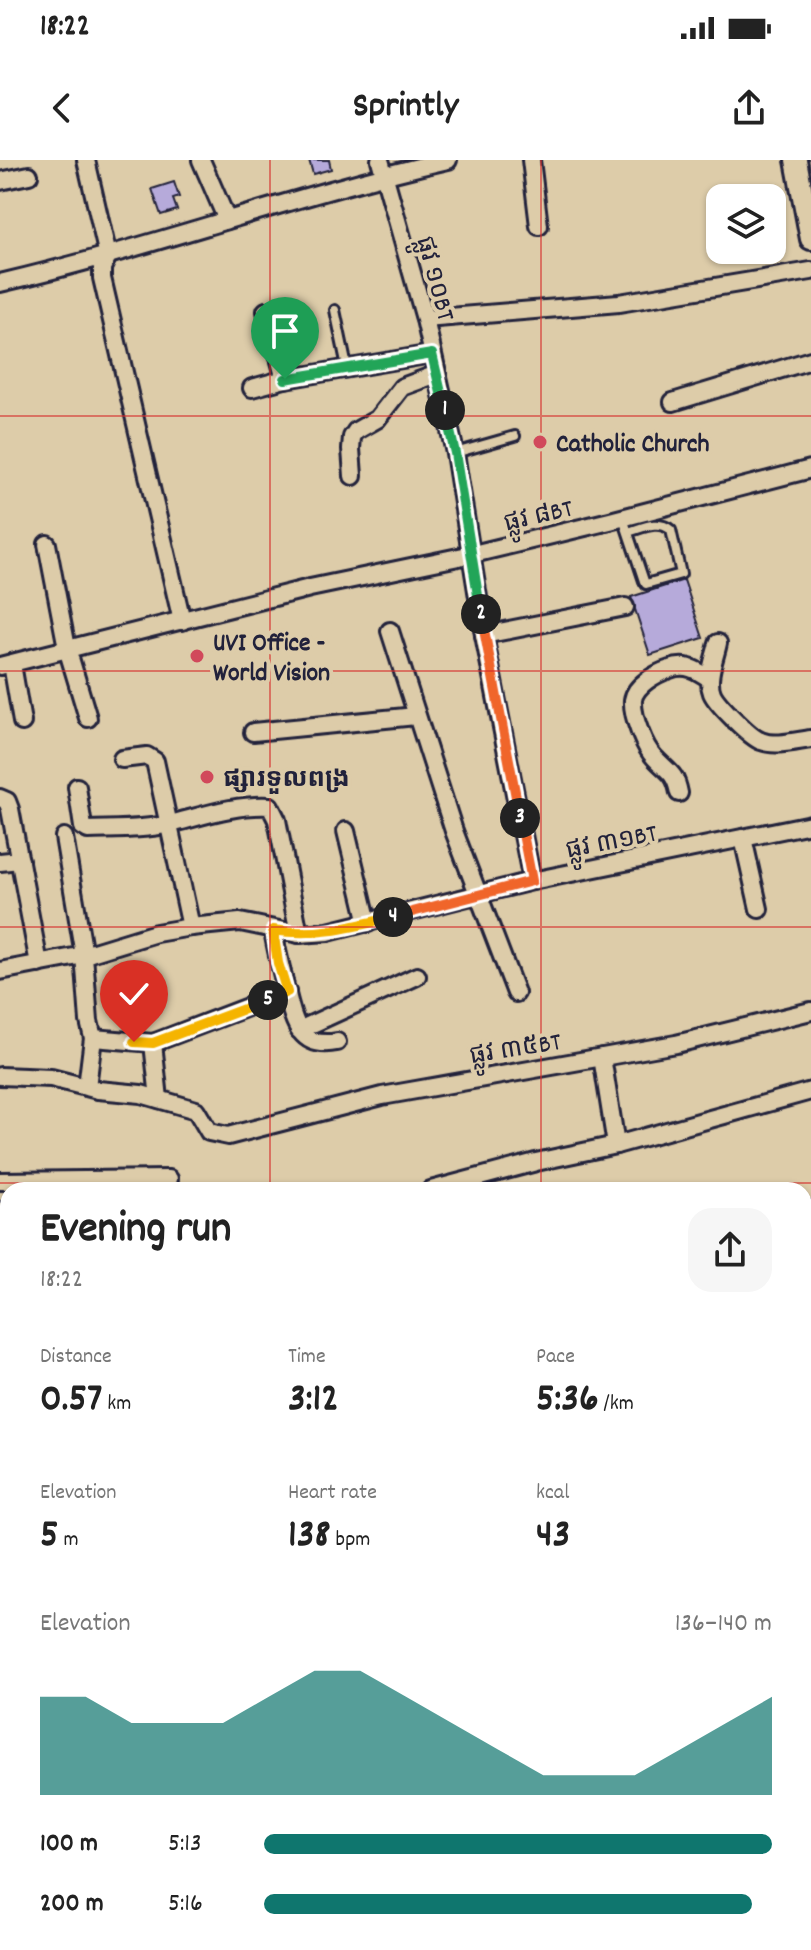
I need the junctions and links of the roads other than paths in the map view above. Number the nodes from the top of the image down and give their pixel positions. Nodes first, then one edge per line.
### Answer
1 (86, 160) edge
2 (201, 160) edge
3 (448, 160) edge
4 (531, 160) edge
5 (796, 160) edge
6 (382, 167) edge
7 (29, 175) dead end
8 (0, 181) edge
9 (227, 220) junction
10 (539, 226) dead end
11 (811, 239) edge
12 (108, 256) junction
13 (811, 271) edge
14 (0, 283) edge
15 (335, 310) dead end
16 (266, 311) dead end
17 (425, 319) junction
18 (432, 354) junction
19 (811, 360) edge
20 (347, 367) junction
21 (437, 374) junction
22 (285, 379) junction
23 (252, 388) dead end
24 (673, 402) dead end
25 (515, 436) dead end
26 (455, 453) junction
27 (811, 469) edge
28 (353, 476) dead end
29 (626, 525) junction
30 (47, 544) dead end
31 (473, 554) junction
32 (625, 607) dead end
33 (182, 621) junction
34 (390, 631) dead end
35 (484, 635) junction
36 (718, 643) dead end
37 (67, 648) junction
38 (6, 665) edge
39 (710, 679) junction
40 (416, 716) junction
41 (88, 718) dead end
42 (22, 722) dead end
43 (253, 732) dead end
44 (811, 739) edge
45 (122, 759) dead end
46 (77, 787) dead end
47 (679, 793) dead end
48 (0, 798) edge
49 (811, 824) edge
50 (167, 825) junction
51 (346, 831) dead end
52 (64, 837) dead end
53 (743, 838) junction
54 (20, 860) junction
55 (0, 862) edge
56 (532, 881) junction
57 (478, 895) junction
58 (759, 909) dead end
59 (368, 923) junction
60 (191, 927) junction
61 (273, 930) junction
62 (299, 934) junction
63 (84, 955) junction
64 (39, 964) junction
65 (0, 971) edge
66 (417, 976) dead end
67 (287, 992) junction
68 (516, 993) dead end
69 (811, 1011) edge
70 (299, 1030) junction
71 (93, 1038) junction
72 (337, 1042) dead end
73 (153, 1043) junction
74 (602, 1057) junction
75 (0, 1076) edge
76 (87, 1087) junction
77 (811, 1091) edge
78 (159, 1099) junction
79 (616, 1145) junction
80 (169, 1179) dead end
81 (0, 1181) edge
82 (461, 1182) edge

1 - 12 street
2 - 9 street
3 - 6 street
4 - 10 street
5 - 11 street
6 - 9 street
6 - 17 street, ផ្លូវ ១០BT
7 - 8 street
9 - 12 street
12 - 14 street
12 - 33 street
13 - 17 street
15 - 20 lane
16 - 22 street
17 - 18 street, ផ្លូវ ១០BT
18 - 20 street
18 - 21 street, ផ្លូវ ១០BT
19 - 24 street
20 - 22 street
21 - 26 street, ផ្លូវ ១០BT
21 - 28 street
22 - 23 street
25 - 26 lane
26 - 31 street, ផ្លូវ ១០BT
27 - 29 street, ផ្លូវ ៨BT
29 - 29 lane
29 - 31 street, ផ្លូវ ៨BT
30 - 37 street
31 - 33 street, ផ្លូវ ៨BT
31 - 35 street, ផ្លូវ ១០BT
32 - 35 street
33 - 37 street, ផ្លូវ ៨BT
34 - 40 street
35 - 56 street, ផ្លូវ ១០BT
36 - 39 street
37 - 38 street, ផ្លូវ ៨BT
37 - 41 street
38 - 42 street
39 - 44 street
39 - 47 street
40 - 43 street
40 - 57 street
45 - 50 street
46 - 50 street
48 - 54 street
49 - 53 street, ផ្លូវ ៣១BT
50 - 60 street
50 - 62 street
51 - 59 street
52 - 63 street
53 - 56 street, ផ្លូវ ៣១BT
53 - 58 street
54 - 55 street
54 - 64 street
56 - 57 street, ផ្លូវ ៣១BT
57 - 59 street, ផ្លូវ ៣១BT
57 - 68 street
59 - 62 street, ផ្លូវ ៣១BT
60 - 61 street, ផ្លូវ ៣១BT
60 - 63 street, ផ្លូវ ៣១BT
61 - 62 street, ផ្លូវ ៣១BT
61 - 67 street
63 - 64 street, ផ្លូវ ៣១BT
63 - 71 street
64 - 65 street, ផ្លូវ ៣១BT
66 - 70 street
67 - 70 street
67 - 73 street
69 - 74 street, ផ្លូវ ៣៥BT
70 - 72 street
71 - 73 street
71 - 76 street
73 - 78 street
74 - 78 street, ផ្លូវ ៣៥BT
74 - 79 street
75 - 76 street
76 - 78 street
77 - 79 street
79 - 82 street
80 - 81 street

